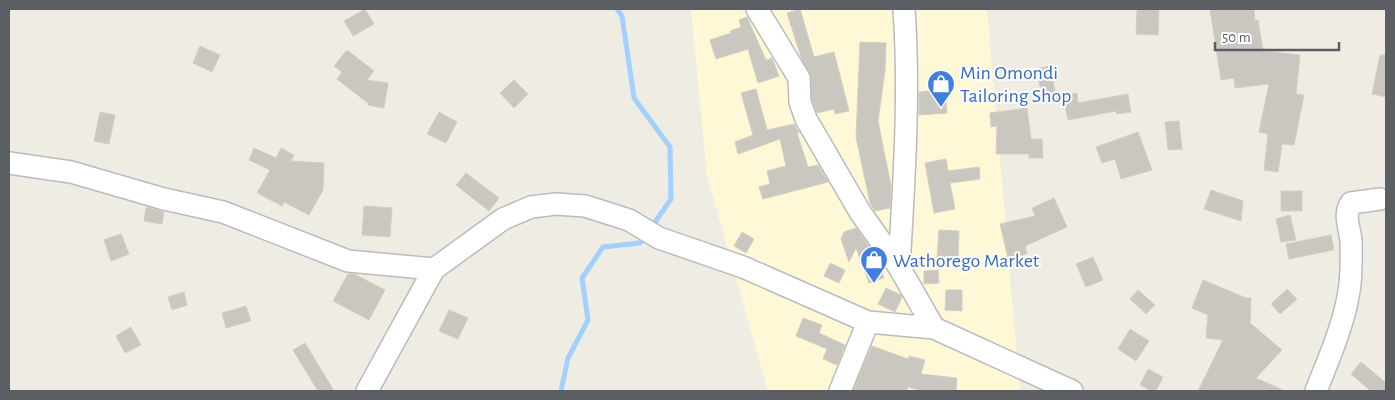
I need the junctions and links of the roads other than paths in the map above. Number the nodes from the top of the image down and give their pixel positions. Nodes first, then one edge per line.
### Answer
1 (757, 9) edge
2 (904, 9) edge
3 (9, 163) edge
4 (1380, 199) dead end
5 (899, 267) junction
6 (434, 269) junction
7 (868, 322) junction
8 (934, 328) junction
9 (367, 391) edge
10 (840, 391) edge
11 (1072, 391) edge
12 (1316, 391) edge

1 - 5 street
2 - 5 street
3 - 6 street
4 - 12 street
5 - 8 street
6 - 7 street
6 - 9 street
7 - 8 street
7 - 10 street
8 - 11 street

